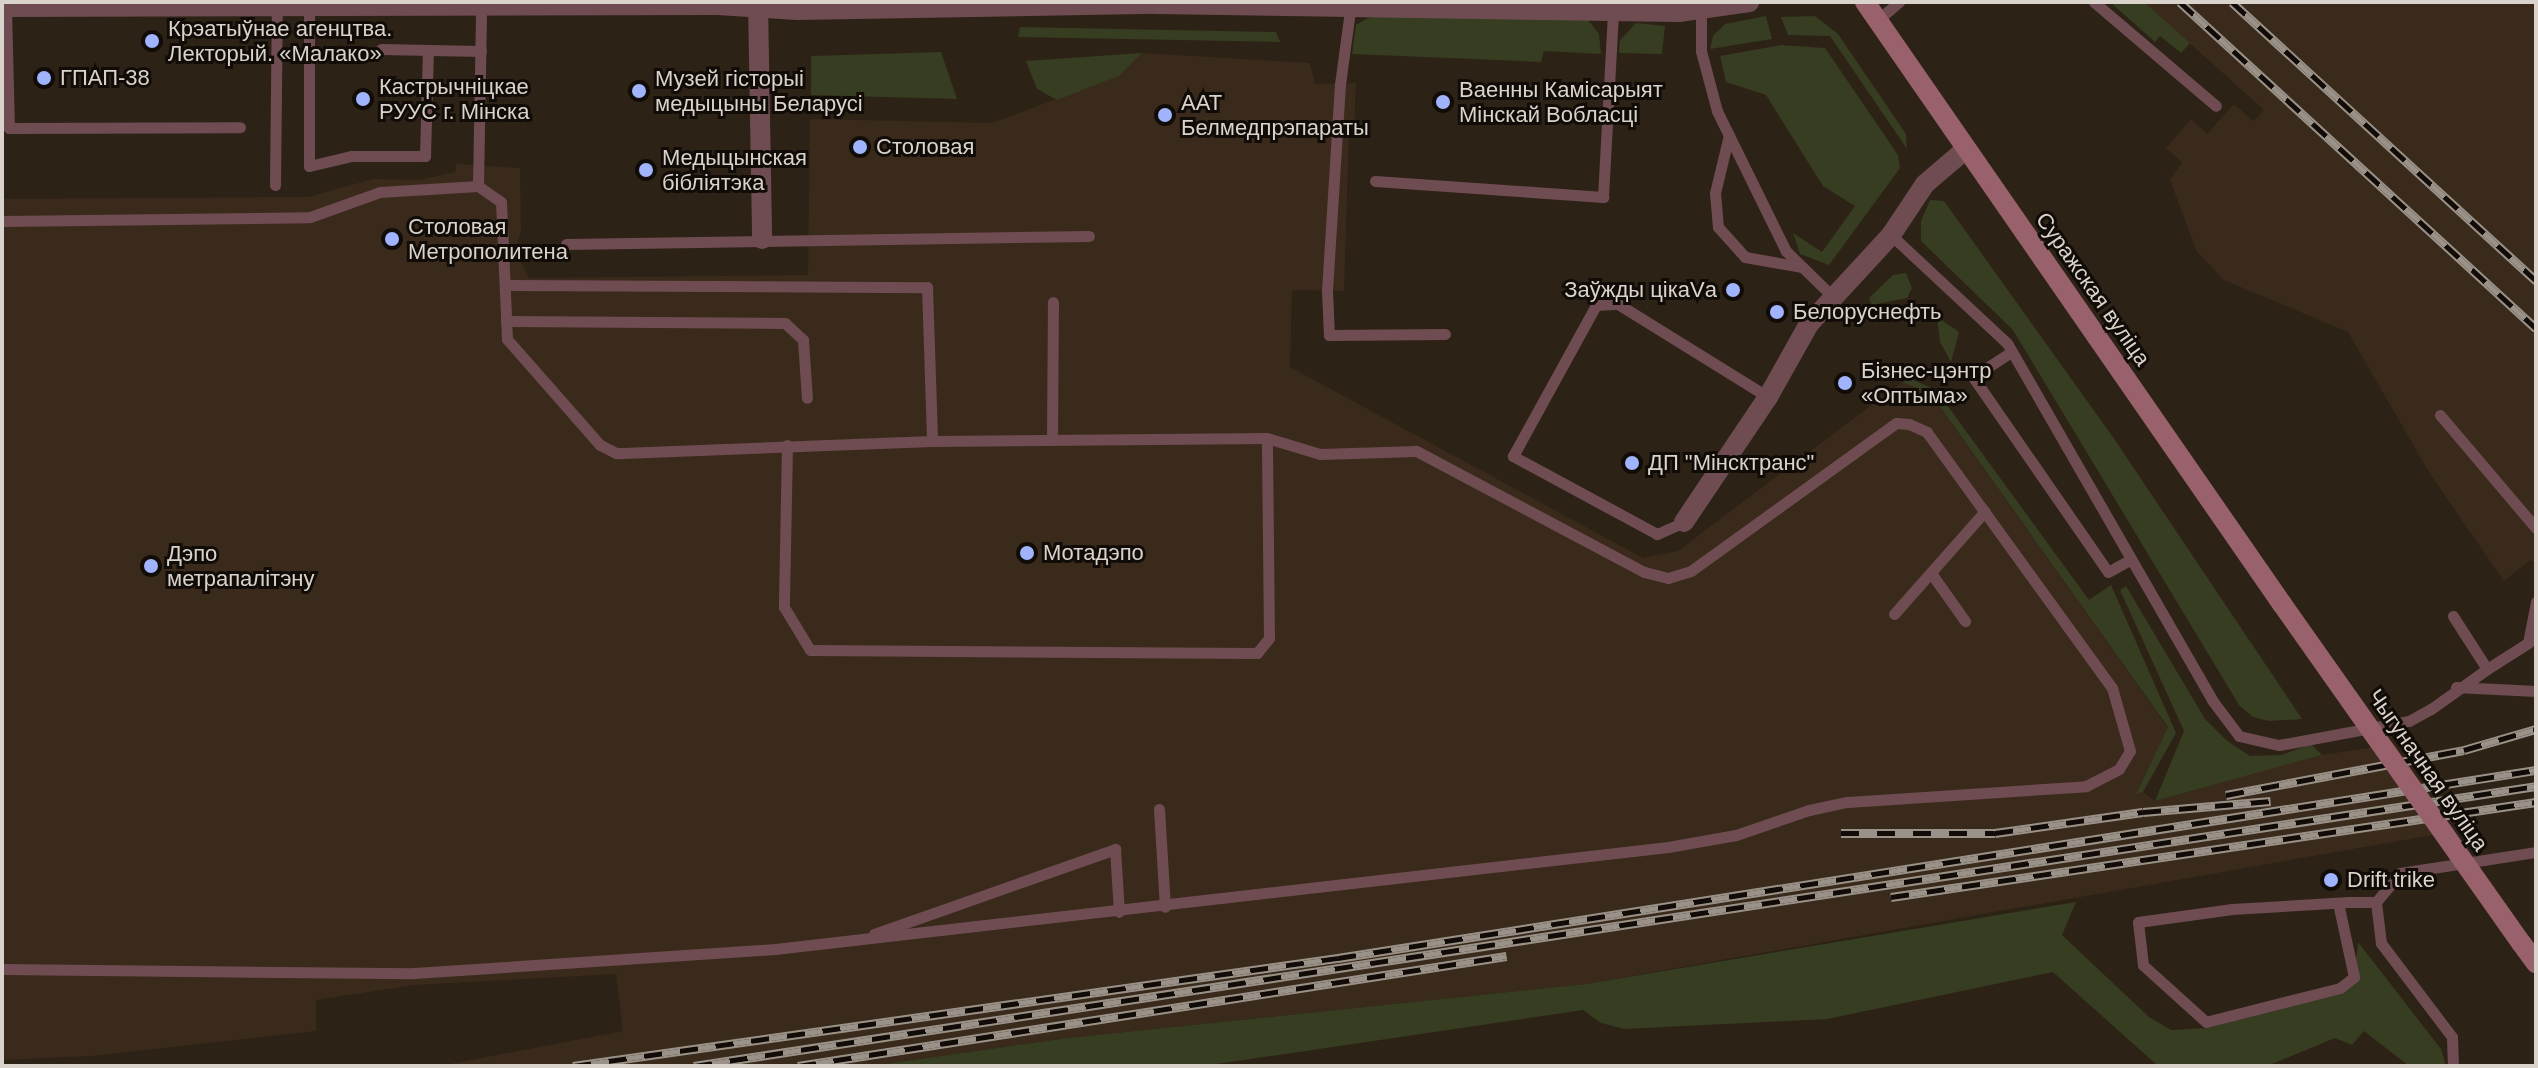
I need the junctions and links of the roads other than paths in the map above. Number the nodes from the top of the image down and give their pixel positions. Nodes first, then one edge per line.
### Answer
1 (1749, 2) edge
2 (1865, 2) edge
3 (1899, 2) edge
4 (2094, 2) edge
5 (1156, 3) edge
6 (67, 4) edge
7 (152, 4) edge
8 (176, 4) edge
9 (684, 4) edge
10 (1351, 4) edge
11 (309, 5) junction
12 (568, 5) edge
13 (758, 5) edge
14 (277, 6) junction
15 (4, 7) edge
16 (481, 8) junction
17 (1613, 11) junction
18 (1701, 12) junction
19 (1878, 20) junction
20 (381, 49) dead end
21 (428, 50) junction
22 (481, 51) junction
23 (2216, 106) dead end
24 (240, 127) dead end
25 (1729, 135) junction
26 (1966, 149) junction
27 (1375, 181) dead end
28 (275, 185) dead end
29 (478, 186) junction
30 (2, 221) edge
31 (1891, 235) junction
32 (1089, 236) dead end
33 (762, 239) junction
34 (566, 244) dead end
35 (1802, 267) junction
36 (505, 285) junction
37 (1833, 297) junction
38 (1053, 302) dead end
39 (506, 321) junction
40 (1445, 334) dead end
41 (2011, 352) junction
42 (1768, 397) junction
43 (807, 398) dead end
44 (2440, 415) dead end
45 (1267, 438) junction
46 (1052, 440) junction
47 (932, 441) junction
48 (787, 445) junction
49 (1985, 511) junction
50 (1684, 522) joint
51 (2536, 528) edge
52 (2131, 559) junction
53 (1931, 573) junction
54 (2536, 602) edge
55 (2282, 604) joint
56 (1894, 614) dead end
57 (2453, 616) dead end
58 (1965, 621) dead end
59 (2487, 669) junction
60 (2455, 687) junction
61 (2536, 691) edge
62 (1159, 809) dead end
63 (2536, 852) edge
64 (2376, 902) junction
65 (2338, 903) junction
66 (1165, 907) junction
67 (1119, 912) junction
68 (854, 941) junction
69 (2536, 963) edge
70 (2, 969) edge
71 (2453, 1066) edge

1 - 18 street
2 - 19 main road, Суражская вуліца
3 - 19 lane
4 - 23 lane
5 - 10 street
5 - 13 street
6 - 7 street
6 - 15 street
7 - 8 street
8 - 14 street
9 - 12 street
9 - 13 street
10 - 17 street
10 - 40 lane
11 - 14 street
11 - 16 street
11 - 21 lane
12 - 16 street
13 - 33 street
14 - 28 lane
15 - 24 lane
16 - 22 lane
17 - 18 street
17 - 27 lane
18 - 25 lane
19 - 26 main road, Суражская вуліца
20 - 21 lane
21 - 22 lane
22 - 29 lane
25 - 35 lane
25 - 35 lane
26 - 31 street
26 - 55 main road, Суражская вуліца
29 - 30 lane
29 - 36 lane
31 - 37 street
31 - 41 lane
32 - 33 lane
33 - 34 lane
35 - 37 lane
36 - 39 lane
36 - 47 lane
37 - 42 street
38 - 46 lane
39 - 43 lane
39 - 48 lane
41 - 52 lane
41 - 52 lane
42 - 50 street
42 - 50 lane
44 - 51 lane
45 - 46 lane
45 - 48 lane
45 - 49 lane
46 - 47 lane
47 - 48 lane
49 - 53 lane
49 - 66 lane
52 - 60 lane
53 - 56 lane
53 - 58 lane
54 - 59 lane
55 - 69 main road, Чыгуначная вуліца, bridge
57 - 59 lane
59 - 60 lane
60 - 61 lane
62 - 66 lane
63 - 64 lane
64 - 65 lane
64 - 71 lane
65 - 65 lane
66 - 67 lane
67 - 68 lane
67 - 68 lane
68 - 70 lane

